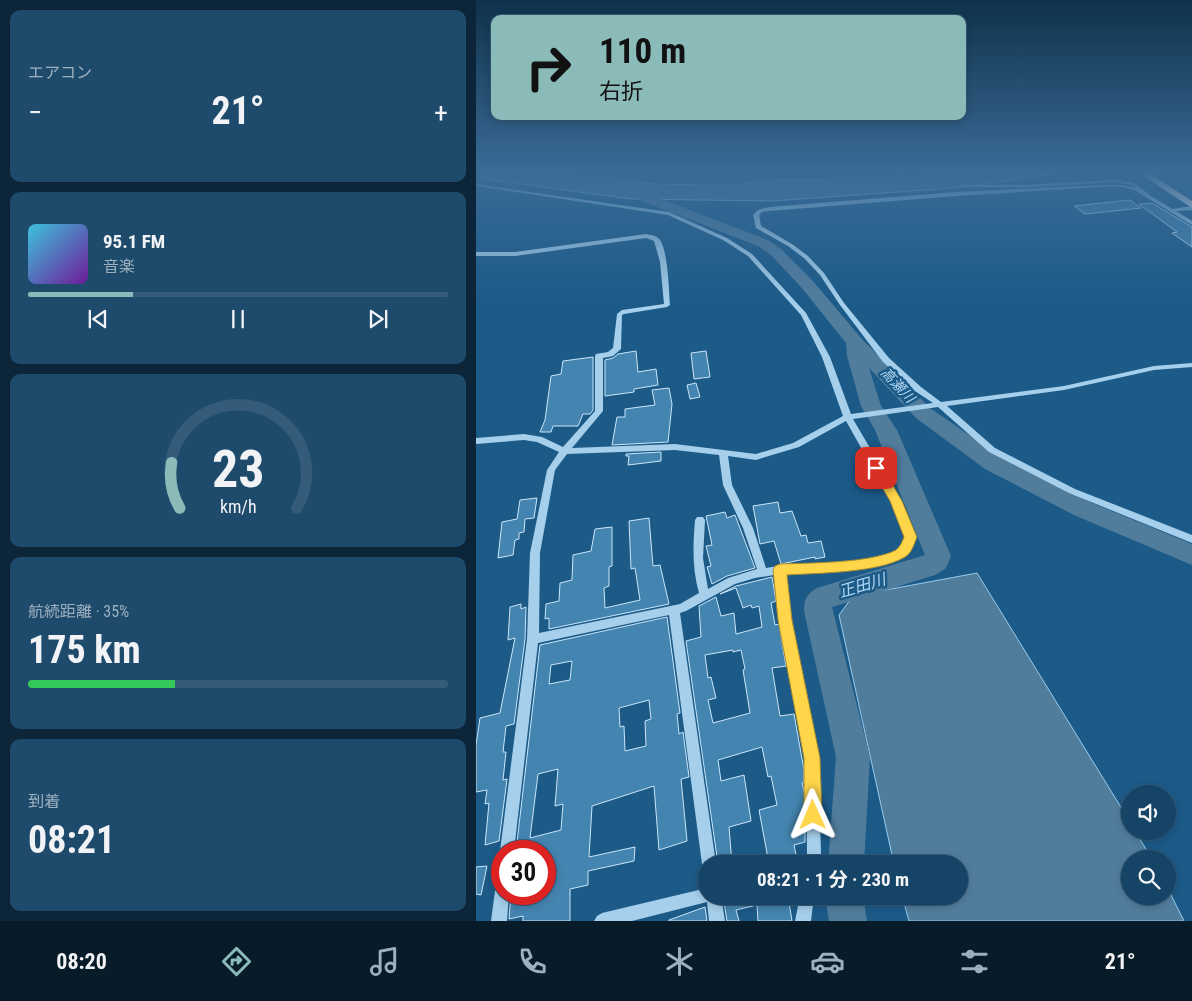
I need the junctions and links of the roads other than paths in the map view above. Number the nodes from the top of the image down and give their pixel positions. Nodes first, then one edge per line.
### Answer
1 (673, 216) edge
2 (756, 216) edge
3 (476, 254) edge
4 (1192, 365) edge
5 (936, 404) junction
6 (848, 418) junction
7 (476, 441) edge
8 (564, 451) junction
9 (723, 454) junction
10 (700, 520) dead end
11 (1192, 538) edge
12 (780, 570) junction
13 (763, 573) junction
14 (705, 595) junction
15 (674, 609) junction
16 (533, 638) junction
17 (508, 840) edge
18 (708, 855) edge
19 (814, 855) edge
20 (698, 897) edge
21 (500, 905) edge
22 (715, 905) edge
23 (805, 905) edge
24 (498, 921) edge
25 (602, 921) edge
26 (717, 921) edge
27 (803, 921) edge

1 - 6 street
2 - 5 street
3 - 8 street
4 - 5 street
5 - 6 street
5 - 11 street
6 - 9 street
6 - 12 street
7 - 8 street
8 - 9 street
8 - 16 street
9 - 13 street
10 - 14 street
12 - 13 street
12 - 19 street
13 - 14 street
14 - 15 street
15 - 16 street
15 - 18 street
16 - 17 street
20 - 25 street
21 - 24 street
22 - 26 street
23 - 27 street

